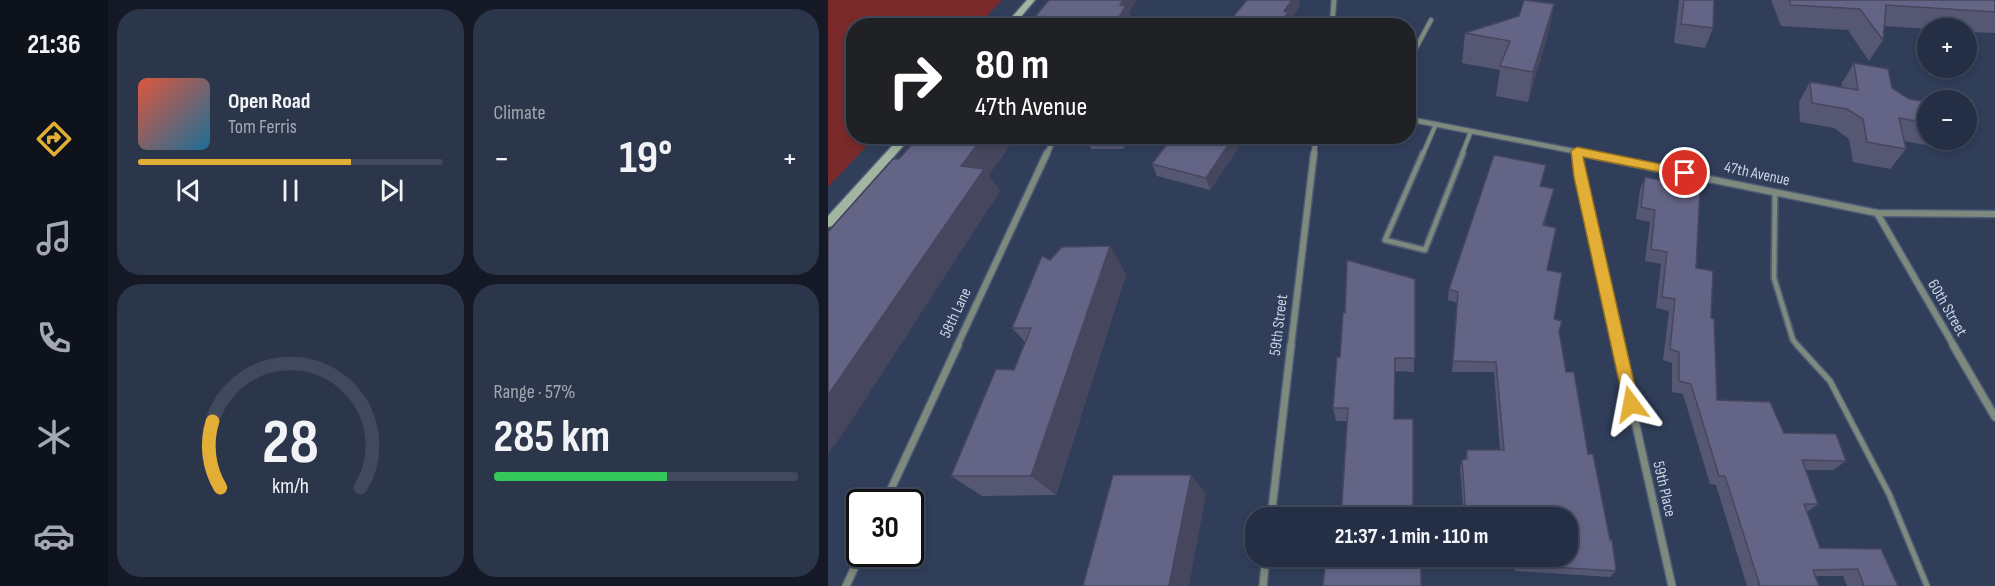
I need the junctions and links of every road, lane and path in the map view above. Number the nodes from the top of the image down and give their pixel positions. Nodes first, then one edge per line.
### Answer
1 (1031, 0) edge
2 (1335, 0) edge
3 (1015, 18) edge
4 (1333, 18) edge
5 (1431, 20) dead end
6 (1416, 48) edge
7 (1416, 120) edge
8 (1436, 124) junction
9 (1471, 131) junction
10 (900, 144) edge
11 (1051, 144) edge
12 (1315, 144) edge
13 (1577, 151) junction
14 (1775, 192) junction
15 (1877, 213) junction
16 (1995, 213) edge
17 (828, 223) edge
18 (1995, 417) edge
19 (891, 489) edge
20 (1272, 507) edge
21 (855, 567) edge
22 (1265, 567) edge
23 (846, 586) edge
24 (1263, 586) edge
25 (1672, 586) edge
26 (1927, 586) edge

1 - 3 main road
2 - 4 street
5 - 6 lane
7 - 8 street, 47th Avenue
8 - 9 street, 47th Avenue
8 - 9 lane
9 - 13 street, 47th Avenue
10 - 17 main road
11 - 19 street, 58th Lane
12 - 20 street, 59th Street
13 - 14 street, 47th Avenue
13 - 25 street, 59th Place
14 - 15 street, 47th Avenue
14 - 26 lane
15 - 16 street, 47th Avenue
15 - 18 street, 60th Street
21 - 23 street
22 - 24 street

